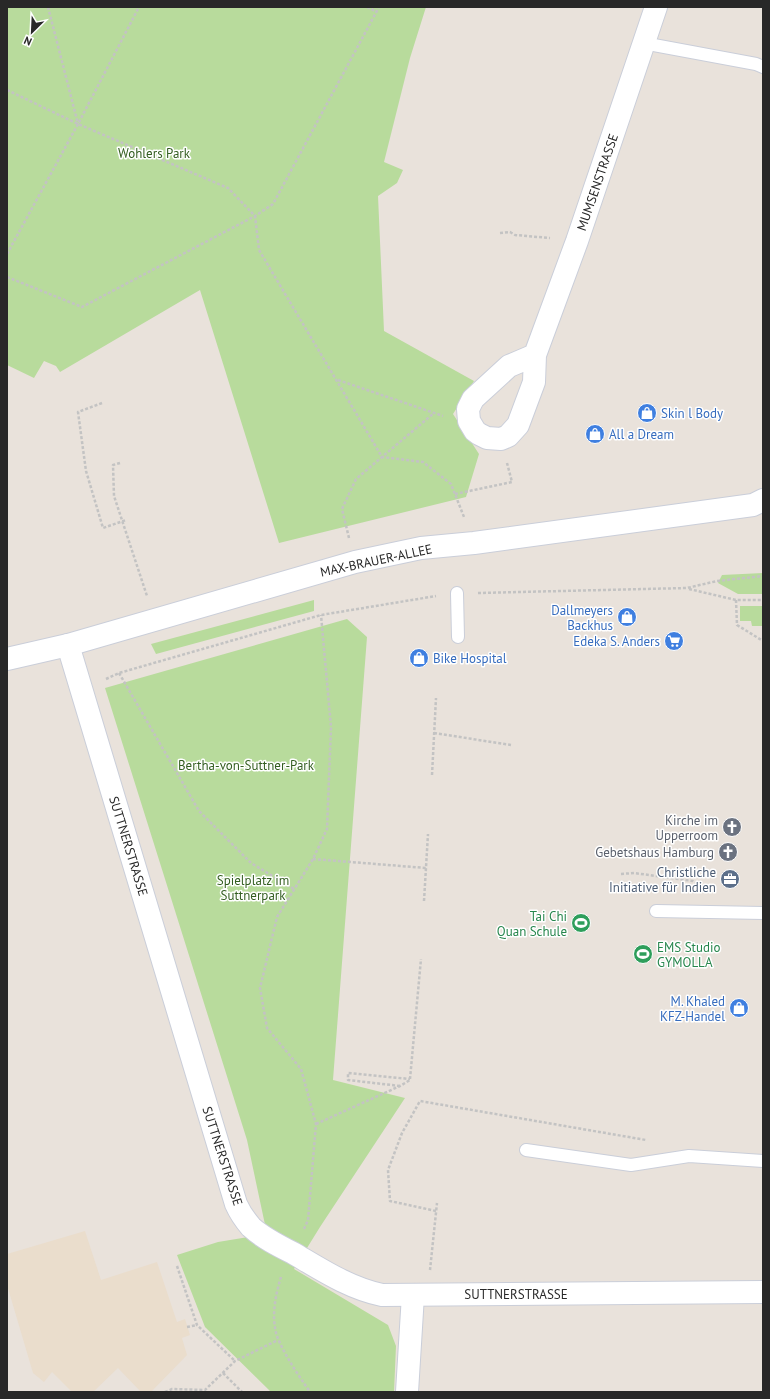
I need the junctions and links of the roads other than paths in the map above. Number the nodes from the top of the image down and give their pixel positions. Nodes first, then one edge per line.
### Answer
1 (656, 7) edge
2 (644, 43) junction
3 (763, 67) edge
4 (535, 355) junction
5 (760, 504) edge
6 (457, 594) road end
7 (458, 637) dead end
8 (68, 644) junction
9 (7, 659) edge
10 (656, 911) dead end
11 (763, 913) edge
12 (526, 1150) dead end
13 (763, 1160) edge
14 (763, 1292) edge
15 (420, 1295) junction
16 (407, 1392) edge

1 - 2 street, MUMSENSTRASSE
2 - 3 lane
2 - 4 street, MUMSENSTRASSE
4 - 4 street, MUMSENSTRASSE
5 - 8 street, MAX-BRAUER-ALLEE
6 - 7 lane
8 - 9 street, MAX-BRAUER-ALLEE
8 - 15 street, SUTTNERSTRASSE
10 - 11 lane
12 - 13 lane
14 - 15 street, SUTTNERSTRASSE
15 - 16 street

